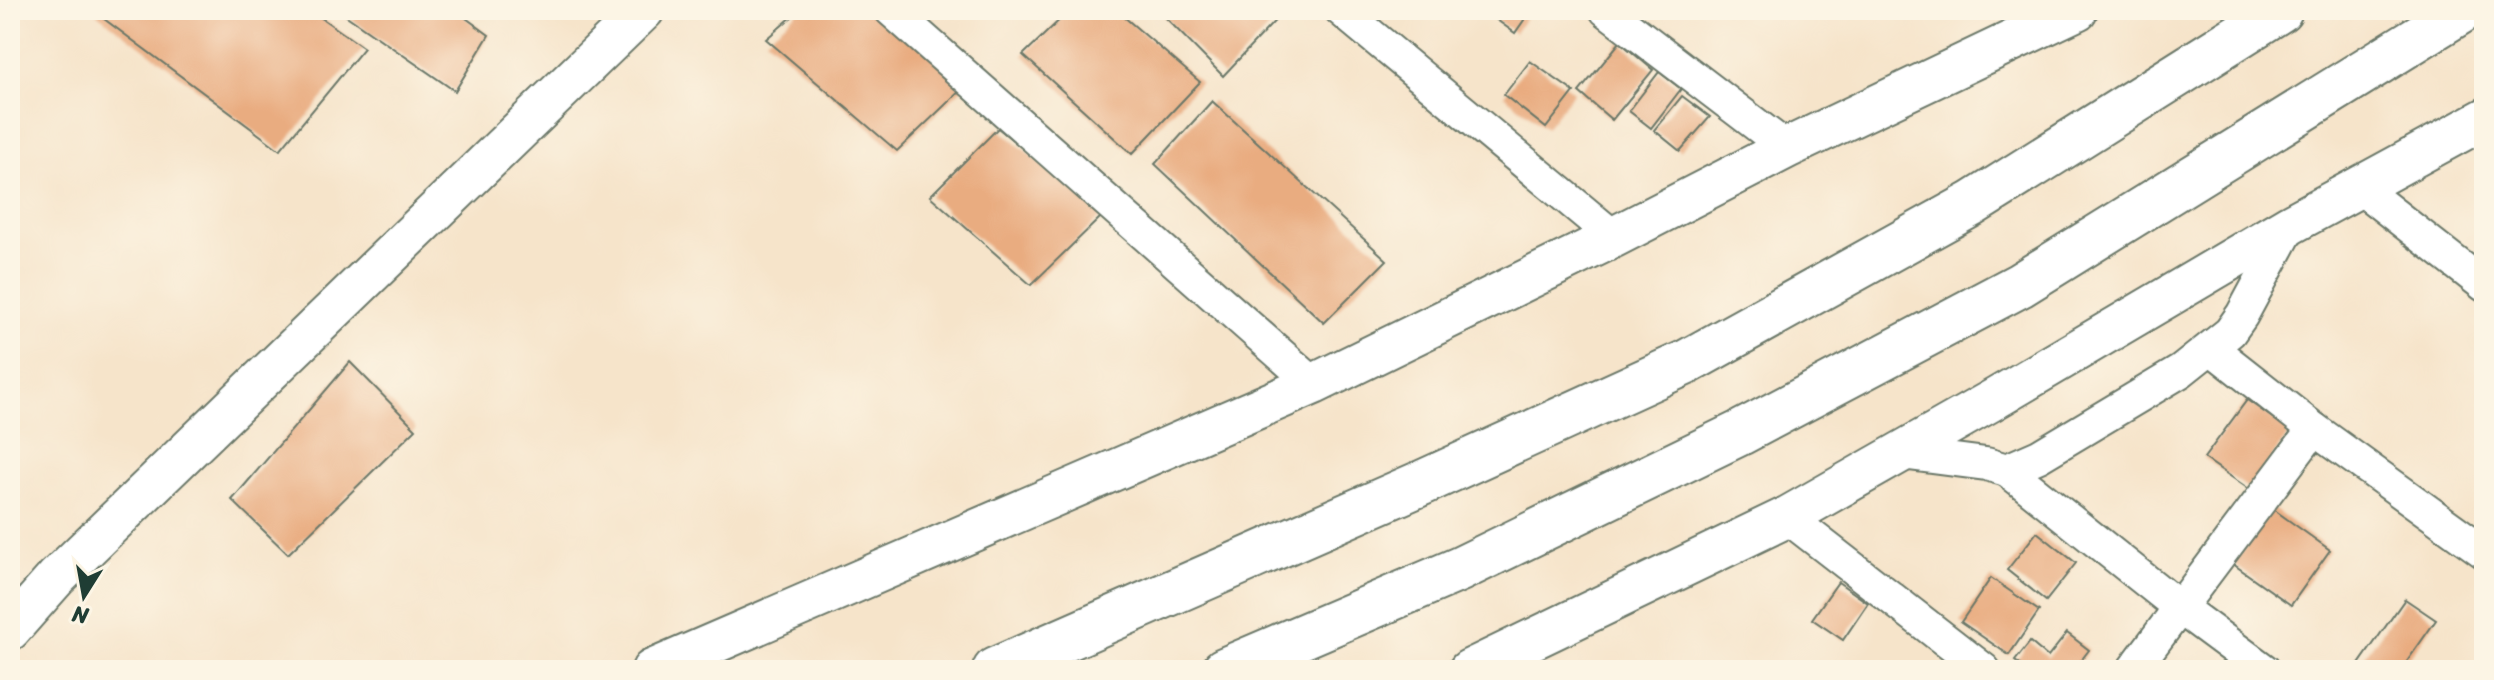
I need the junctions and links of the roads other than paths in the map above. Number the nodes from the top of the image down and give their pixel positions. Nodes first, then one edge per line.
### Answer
1 (644, 10) edge
2 (891, 10) edge
3 (1341, 10) edge
4 (1606, 10) edge
5 (2077, 10) edge
6 (2280, 10) edge
7 (2463, 10) edge
8 (2484, 119) edge
9 (1787, 148) junction
10 (2359, 187) junction
11 (2291, 224) junction
12 (1614, 237) junction
13 (2484, 285) edge
14 (2211, 348) junction
15 (1314, 384) junction
16 (2314, 429) junction
17 (1901, 453) junction
18 (2007, 470) junction
19 (1787, 517) junction
20 (2484, 552) edge
21 (2179, 607) junction
22 (10, 630) edge
23 (652, 670) edge
24 (995, 670) edge
25 (1224, 670) edge
26 (1469, 670) edge
27 (1984, 670) edge
28 (2133, 670) edge
29 (2264, 670) edge

1 - 22 street
2 - 15 street
3 - 12 street
4 - 9 street
5 - 9 street
6 - 24 highway
7 - 25 highway
8 - 10 street
9 - 12 street
10 - 11 street
10 - 13 street
11 - 14 street
11 - 17 street
12 - 15 street
14 - 16 street
14 - 18 street
15 - 23 street
16 - 20 street
16 - 21 street
17 - 18 street
17 - 19 street
18 - 21 street
19 - 26 street
19 - 27 street
21 - 28 street
21 - 29 street

